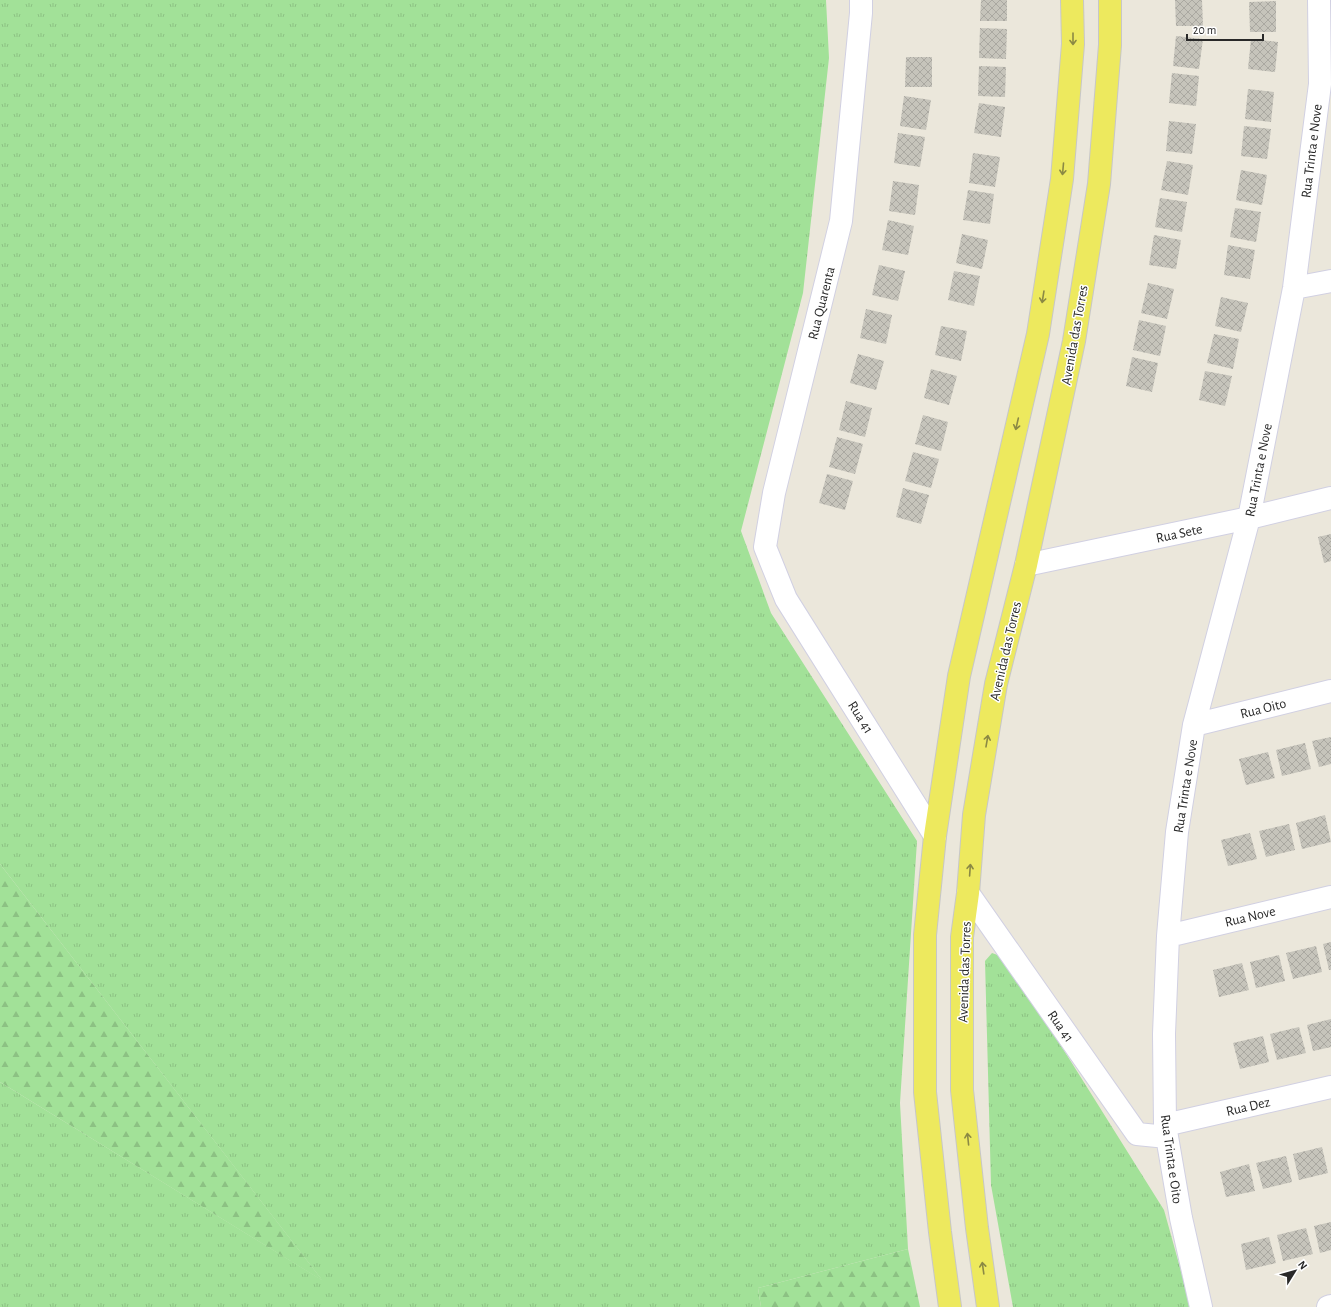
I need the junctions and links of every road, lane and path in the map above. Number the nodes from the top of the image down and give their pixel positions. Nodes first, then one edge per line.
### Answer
1 (861, 0) edge
2 (1072, 0) edge
3 (1110, 0) edge
4 (1319, 0) edge
5 (1325, 82) edge
6 (1331, 281) edge
7 (1294, 288) junction
8 (1331, 498) edge
9 (1249, 518) junction
10 (1026, 565) junction
11 (786, 599) joint
12 (1331, 691) edge
13 (1194, 725) junction
14 (935, 836) junction
15 (968, 893) junction
16 (1331, 897) edge
17 (1168, 936) junction
18 (1331, 1087) edge
19 (1166, 1131) junction
20 (1331, 1306) edge
21 (950, 1307) edge
22 (988, 1307) edge
23 (1202, 1307) edge
24 (1328, 1307) edge

1 - 11 street, Rua Quarenta
2 -> 14 main road
3 - 10 main road, Avenida das Torres
4 - 5 street, Rua Trinta e Nove
5 - 7 street, Rua Trinta e Nove
6 - 7 street
7 - 9 street, Rua Trinta e Nove
8 - 9 street, Rua Sete
9 - 10 street, Rua Sete
9 - 13 street, Rua Trinta e Nove
15 -> 10 main road, Avenida das Torres
11 - 14 street, Rua 41
12 - 13 street, Rua Oito
13 - 17 street, Rua Trinta e Nove
14 - 21 main road
15 - 19 street, Rua 41
22 -> 15 main road, Avenida das Torres
16 - 17 street, Rua Nove
17 - 19 street, Rua Trinta e Oito
18 - 19 street, Rua Dez
19 - 23 street, Rua Trinta e Oito
20 - 24 street

